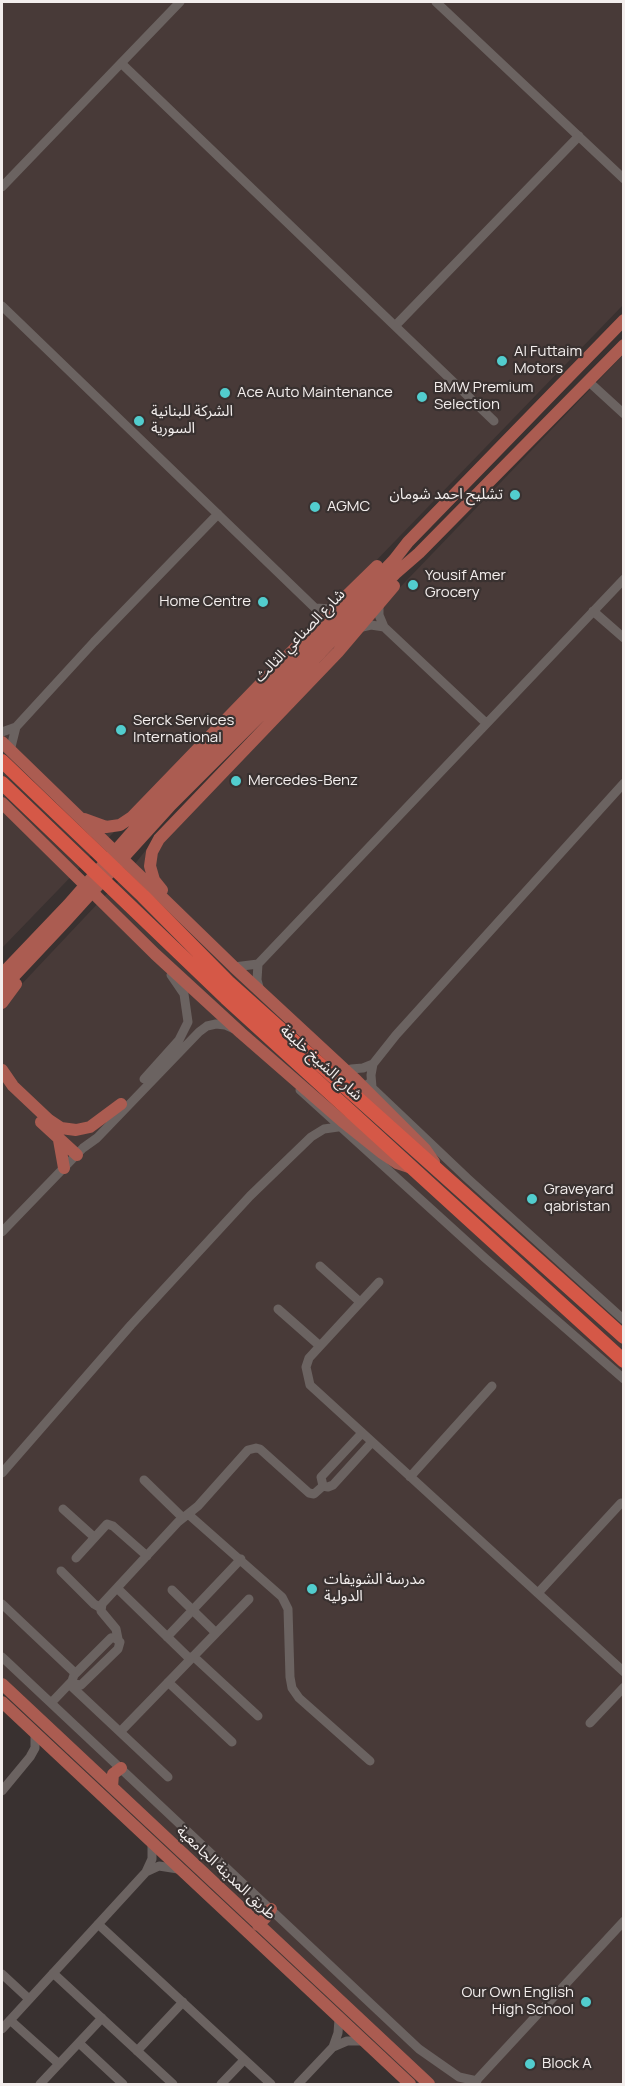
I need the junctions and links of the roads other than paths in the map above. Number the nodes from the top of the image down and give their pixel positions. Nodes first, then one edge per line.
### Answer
1 (180, 2) edge
2 (436, 2) edge
3 (121, 63) junction
4 (579, 136) junction
5 (624, 179) edge
6 (2, 187) edge
7 (2, 306) edge
8 (624, 321) edge
9 (395, 326) junction
10 (624, 345) edge
11 (588, 381) junction
12 (624, 414) edge
13 (494, 421) dead end
14 (218, 514) junction
15 (408, 542) junction
16 (419, 553) junction
17 (624, 579) edge
18 (380, 603) junction
19 (315, 608) junction
20 (333, 609) junction
21 (593, 611) junction
22 (384, 627) junction
23 (315, 628) junction
24 (358, 628) junction
25 (624, 638) edge
26 (269, 699) junction
27 (486, 723) junction
28 (16, 727) junction
29 (2, 732) edge
30 (4, 751) edge
31 (2, 783) edge
32 (624, 783) edge
33 (2, 802) edge
34 (68, 808) junction
35 (2, 809) edge
36 (20, 821) junction
37 (185, 919) junction
38 (155, 954) junction
39 (258, 964) junction
40 (14, 968) edge
41 (234, 968) junction
42 (2, 974) edge
43 (2, 989) edge
44 (260, 991) junction
45 (2, 1003) edge
46 (241, 1034) junction
47 (327, 1054) junction
48 (373, 1064) junction
49 (351, 1069) junction
50 (2, 1070) edge
51 (286, 1072) junction
52 (2, 1084) edge
53 (372, 1087) junction
54 (121, 1104) junction
55 (318, 1109) junction
56 (338, 1127) junction
57 (311, 1137) junction
58 (59, 1139) junction
59 (80, 1151) junction
60 (64, 1168) junction
61 (412, 1168) junction
62 (441, 1173) junction
63 (2, 1232) edge
64 (544, 1265) junction
65 (563, 1265) junction
66 (320, 1266) dead end
67 (379, 1282) dead end
68 (360, 1302) junction
69 (278, 1309) dead end
70 (624, 1320) edge
71 (624, 1337) edge
72 (320, 1346) junction
73 (624, 1361) edge
74 (624, 1379) edge
75 (492, 1386) dead end
76 (362, 1433) junction
77 (372, 1442) junction
78 (341, 1456) junction
79 (351, 1465) junction
80 (3, 1469) edge
81 (410, 1477) junction
82 (144, 1480) dead end
83 (323, 1486) junction
84 (621, 1503) dead end
85 (63, 1509) dead end
86 (185, 1516) junction
87 (94, 1537) junction
88 (147, 1556) junction
89 (76, 1558) dead end
90 (241, 1559) junction
91 (61, 1571) dead end
92 (117, 1588) junction
93 (172, 1590) dead end
94 (538, 1593) junction
95 (249, 1599) dead end
96 (2, 1604) edge
97 (101, 1608) junction
98 (192, 1610) junction
99 (216, 1632) junction
100 (167, 1637) junction
101 (2, 1657) edge
102 (192, 1658) junction
103 (624, 1672) edge
104 (72, 1679) junction
105 (168, 1682) junction
106 (2, 1684) edge
107 (624, 1687) edge
108 (2, 1702) edge
109 (51, 1703) junction
110 (258, 1716) dead end
111 (590, 1723) dead end
112 (120, 1732) junction
113 (35, 1733) junction
114 (232, 1742) dead end
115 (370, 1761) dead end
116 (121, 1768) junction
117 (168, 1777) dead end
118 (112, 1787) junction
119 (2, 1791) edge
120 (152, 1842) junction
121 (180, 1870) junction
122 (146, 1872) junction
123 (271, 1909) junction
124 (624, 1921) edge
125 (98, 1924) junction
126 (258, 1924) junction
127 (53, 1973) junction
128 (2, 1974) edge
129 (29, 1999) junction
130 (183, 2002) junction
131 (102, 2018) junction
132 (339, 2019) junction
133 (10, 2020) junction
134 (2, 2029) edge
135 (362, 2041) junction
136 (79, 2043) junction
137 (333, 2047) junction
138 (136, 2051) junction
139 (244, 2060) junction
140 (59, 2064) junction
141 (459, 2081) edge
142 (475, 2083) edge
143 (41, 2084) edge
144 (171, 2084) edge
145 (123, 2085) edge
146 (221, 2085) edge
147 (271, 2085) edge
148 (298, 2085) edge
149 (410, 2085) edge
150 (429, 2085) edge

1 - 3 street
2 - 4 street
3 - 6 street
3 - 9 street
4 - 5 street
4 - 9 street
7 - 14 street
8 - 15 main road, شارع الصناعي الثالث
9 - 13 street
10 - 11 main road, شارع الصناعي الثالث
11 - 12 street
11 - 16 main road, شارع الصناعي الثالث
14 - 19 street
14 - 28 street
15 - 20 main road
15 - 26 main road, شارع الصناعي الثالث
16 - 18 main road
16 - 26 main road, شارع الصناعي الثالث
17 - 21 street
18 - 22 street
18 - 24 main road
19 - 20 street
19 - 23 street
20 - 23 main road
21 - 25 street
21 - 27 street
22 - 24 street
22 - 27 street
23 - 34 main road
24 - 37 main road
26 - 40 main road, شارع الصناعي الثالث
26 - 40 main road, شارع الصناعي الثالث
27 - 39 street
28 - 29 street
28 - 30 street
30 - 34 main road
30 - 62 highway, شارع الشيخ خليفة
31 - 61 highway, شارع الشيخ خليفة
32 - 48 street
33 - 36 main road
34 - 37 main road
35 - 36 main road
36 - 38 main road
37 - 41 main road
38 - 46 main road
38 - 54 street
39 - 41 street
39 - 44 street
40 - 42 main road, شارع الصناعي الثالث
40 - 43 main road, شارع الصناعي الثالث
40 - 45 main road
41 - 44 main road
44 - 47 main road
46 - 51 main road
46 - 59 street
47 - 49 street
47 - 62 main road
48 - 49 street
48 - 53 street
49 - 53 street
50 - 54 main road
51 - 55 street
51 - 61 main road
52 - 58 main road
53 - 65 street
54 - 59 street
55 - 56 street
55 - 57 street
56 - 57 street
56 - 74 street
57 - 80 street
58 - 59 main road
58 - 60 main road
59 - 60 street
60 - 63 street
61 - 73 highway, شارع الشيخ خليفة
62 - 64 highway, شارع الشيخ خليفة
64 - 65 highway
64 - 71 highway, شارع الشيخ خليفة
65 - 70 street
66 - 68 street
67 - 68 street
68 - 72 street
69 - 72 street
72 - 76 street
75 - 81 street
76 - 77 street
76 - 78 street
77 - 79 street
77 - 81 street
78 - 79 street
78 - 83 street
79 - 83 street
81 - 94 street
82 - 86 street
83 - 86 street
84 - 94 street
85 - 87 street
86 - 88 street
86 - 90 street
87 - 88 street
87 - 89 street
88 - 92 street
90 - 98 street
90 - 115 street
91 - 97 street
92 - 97 street
92 - 100 street
93 - 98 street
94 - 103 street
95 - 99 street
96 - 104 street
97 - 104 street
98 - 99 street
98 - 100 street
99 - 102 street
100 - 102 street
101 - 109 street
102 - 105 street
102 - 110 street
104 - 109 street
104 - 112 street
105 - 112 street
105 - 114 street
106 - 118 main road, طريق المدينة الجامعية
107 - 111 street
108 - 113 main road, طريق المدينة الجامعية
109 - 116 street
112 - 117 street
113 - 119 street
113 - 120 main road, طريق المدينة الجامعية
116 - 118 main road
116 - 123 street
118 - 126 main road, طريق المدينة الجامعية
120 - 121 main road, طريق المدينة الجامعية
120 - 122 street
121 - 122 street
121 - 132 main road, طريق المدينة الجامعية
122 - 125 street
123 - 126 main road
123 - 141 street
124 - 142 street
125 - 127 street
125 - 130 street
126 - 150 main road, طريق المدينة الجامعية
127 - 129 street
127 - 131 street
128 - 129 street
129 - 133 street
130 - 138 street
130 - 139 street
131 - 136 street
131 - 138 street
132 - 135 main road, طريق المدينة الجامعية
132 - 137 street
133 - 134 street
133 - 140 street
135 - 137 street
135 - 149 main road, طريق المدينة الجامعية
136 - 140 street
136 - 145 street
137 - 148 street
138 - 144 street
139 - 146 street
139 - 147 street
140 - 143 street
141 - 142 street

